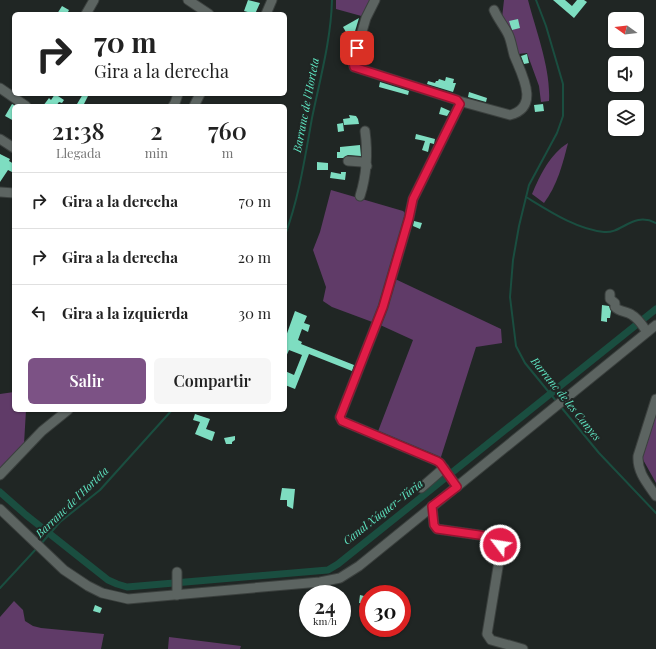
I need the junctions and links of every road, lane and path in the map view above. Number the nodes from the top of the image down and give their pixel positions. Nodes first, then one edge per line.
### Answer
1 (94, 0) edge
2 (188, 0) edge
3 (272, 0) edge
4 (375, 0) edge
5 (494, 10) dead end
6 (87, 12) edge
7 (207, 12) edge
8 (267, 12) edge
9 (0, 88) edge
10 (459, 101) junction
11 (23, 104) edge
12 (365, 131) dead end
13 (0, 139) edge
14 (12, 147) edge
15 (348, 161) dead end
16 (367, 166) junction
17 (0, 192) edge
18 (12, 193) edge
19 (360, 196) dead end
20 (610, 294) dead end
21 (656, 325) edge
22 (645, 329) junction
23 (656, 398) edge
24 (66, 412) edge
25 (445, 469) junction
26 (0, 474) edge
27 (457, 487) junction
28 (421, 488) dead end
29 (656, 496) edge
30 (432, 506) junction
31 (0, 509) edge
32 (177, 575) dead end
33 (177, 592) junction
34 (523, 649) edge

1 - 6 street
2 - 7 street
3 - 8 street
4 - 10 street
5 - 10 street
9 - 11 street
10 - 25 street
12 - 16 street
13 - 14 street
15 - 16 street
16 - 19 street
17 - 18 street
20 - 22 street
21 - 22 street
22 - 27 street
23 - 29 street
24 - 26 street
25 - 27 street
25 - 28 street
27 - 30 street
30 - 33 street
30 - 34 street
31 - 33 street
32 - 33 street

